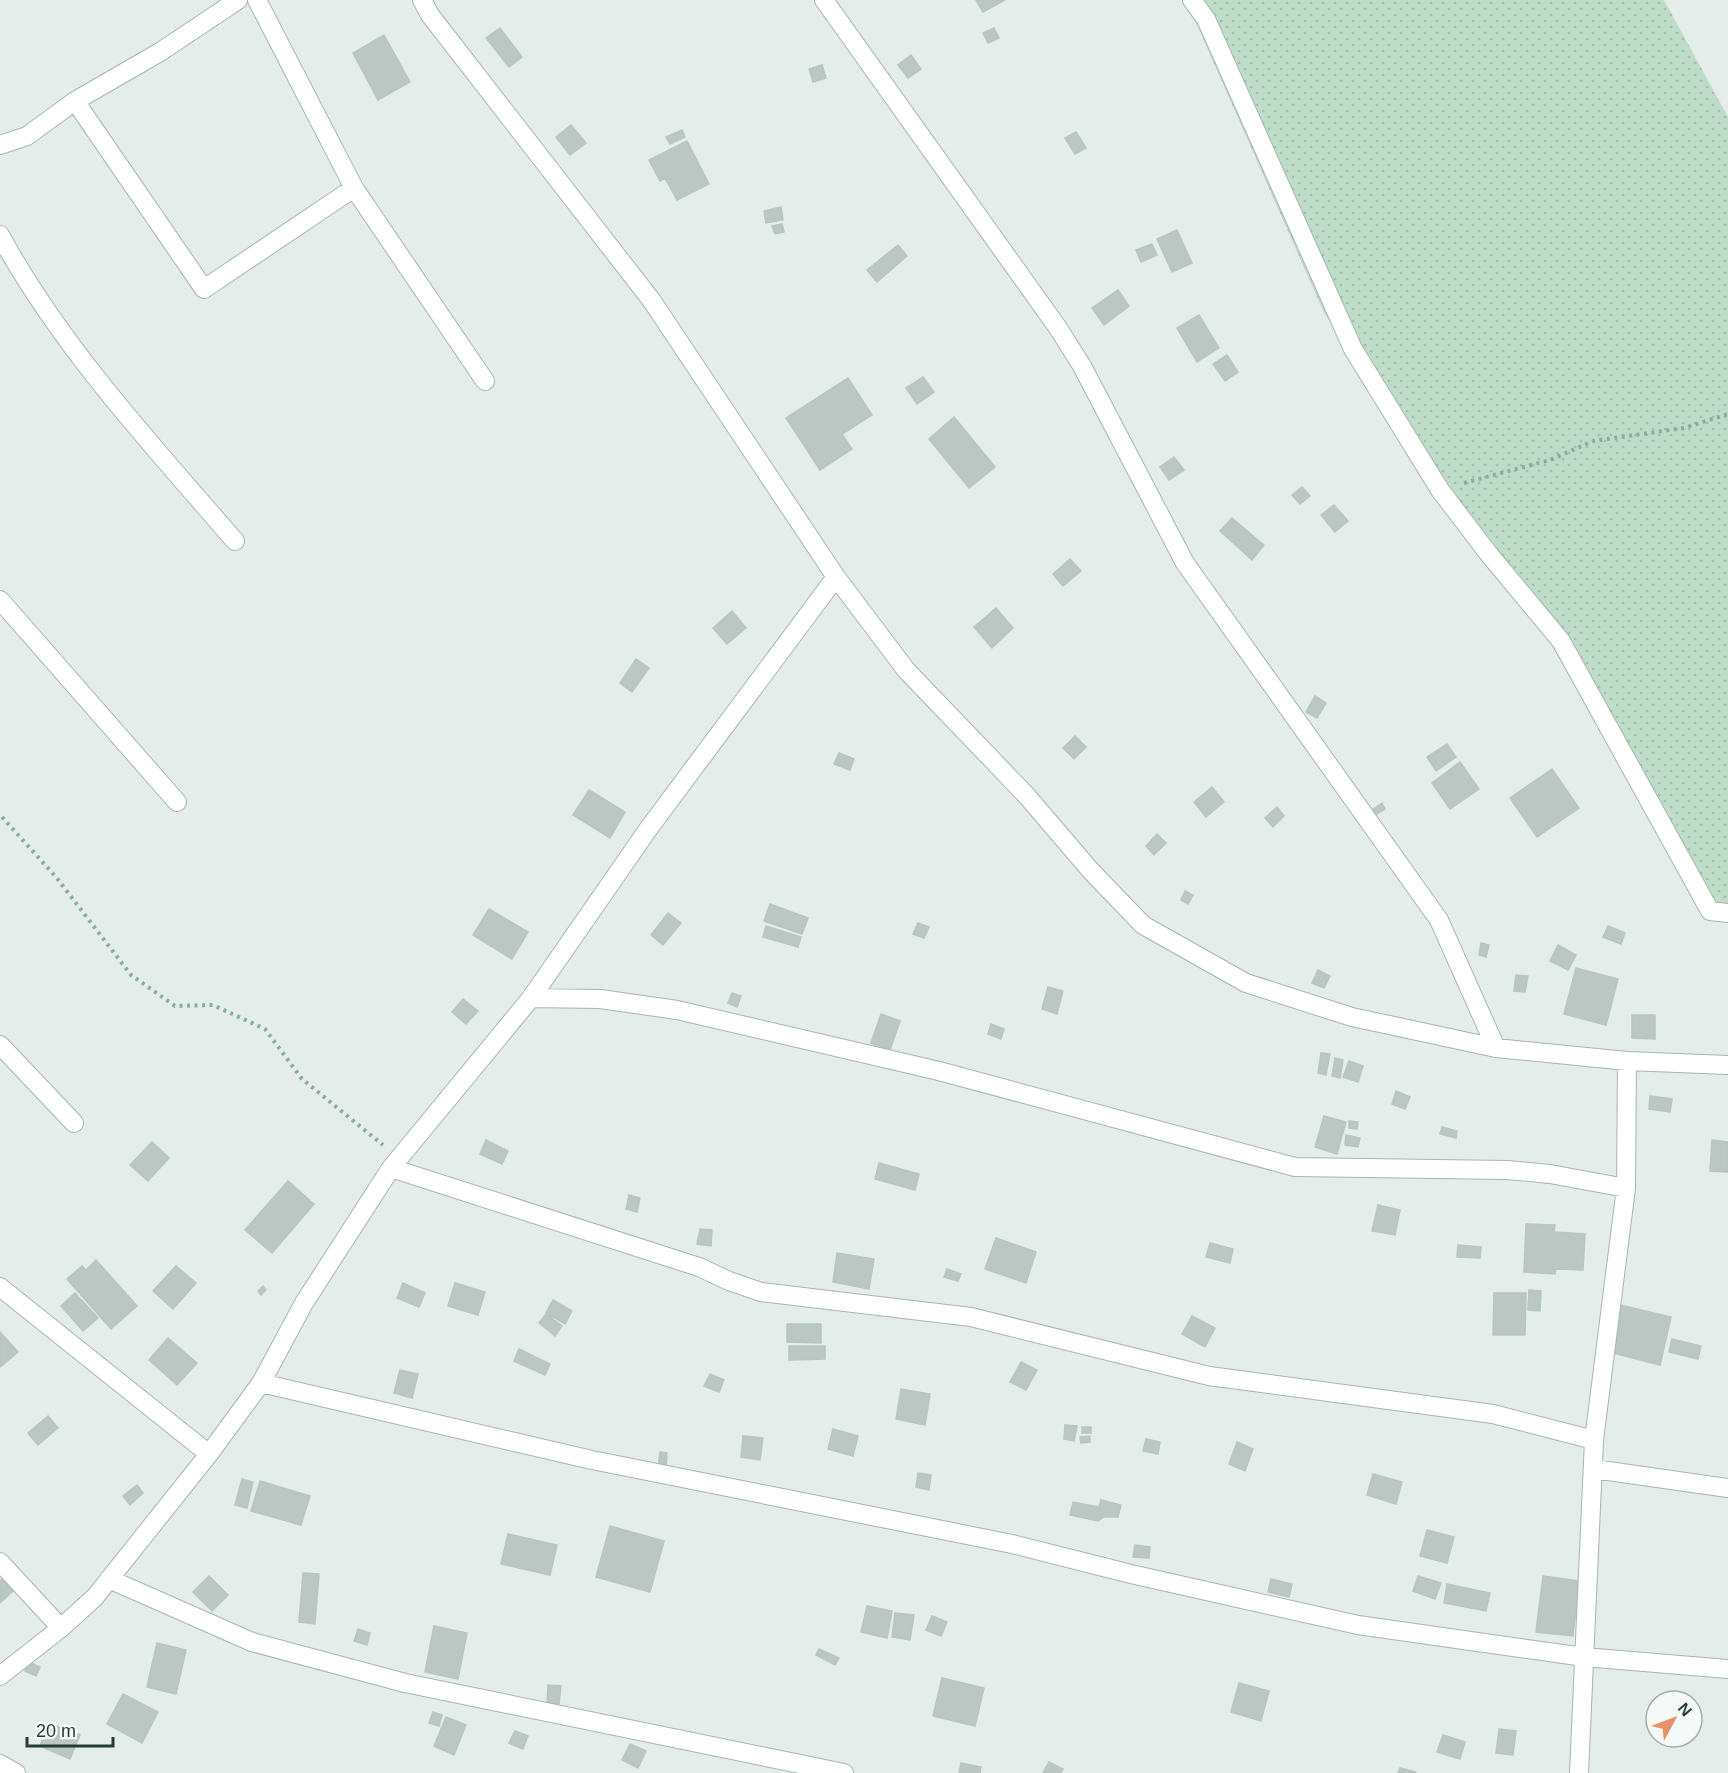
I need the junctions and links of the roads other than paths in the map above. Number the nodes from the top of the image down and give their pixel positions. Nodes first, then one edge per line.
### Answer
1 (238, 0) edge
2 (257, 0) edge
3 (422, 0) edge
4 (824, 0) edge
5 (1192, 0) edge
6 (75, 101) junction
7 (0, 145) edge
8 (354, 188) junction
9 (0, 235) edge
10 (485, 381) dead end
11 (235, 541) dead end
12 (836, 578) junction
13 (0, 600) edge
14 (177, 802) dead end
15 (1728, 913) edge
16 (531, 998) junction
17 (0, 1044) edge
18 (1496, 1048) junction
19 (1627, 1061) junction
20 (1728, 1065) edge
21 (74, 1123) dead end
22 (393, 1165) junction
23 (1626, 1188) junction
24 (0, 1287) edge
25 (261, 1383) junction
26 (1594, 1440) junction
27 (209, 1454) junction
28 (1594, 1469) junction
29 (1728, 1488) edge
30 (0, 1562) edge
31 (109, 1580) junction
32 (61, 1628) junction
33 (1584, 1657) junction
34 (1728, 1669) edge
35 (0, 1676) edge
36 (0, 1764) edge
37 (16, 1773) edge
38 (844, 1773) edge
39 (1580, 1773) edge

1 - 6 street
2 - 8 street
3 - 12 street
4 - 18 street
5 - 15 street
6 - 7 street
6 - 8 street
8 - 10 street
9 - 11 street
12 - 16 street
12 - 18 street
13 - 14 street
16 - 22 street
16 - 23 street
17 - 21 street
18 - 19 street
19 - 20 street
19 - 23 street
22 - 25 street
22 - 26 street
23 - 26 street
24 - 27 street
25 - 27 street
25 - 33 street
26 - 28 street
27 - 31 street
28 - 29 street
28 - 33 street
30 - 32 street
31 - 32 street
31 - 38 street
32 - 35 street
33 - 34 street
33 - 39 street
36 - 37 street

